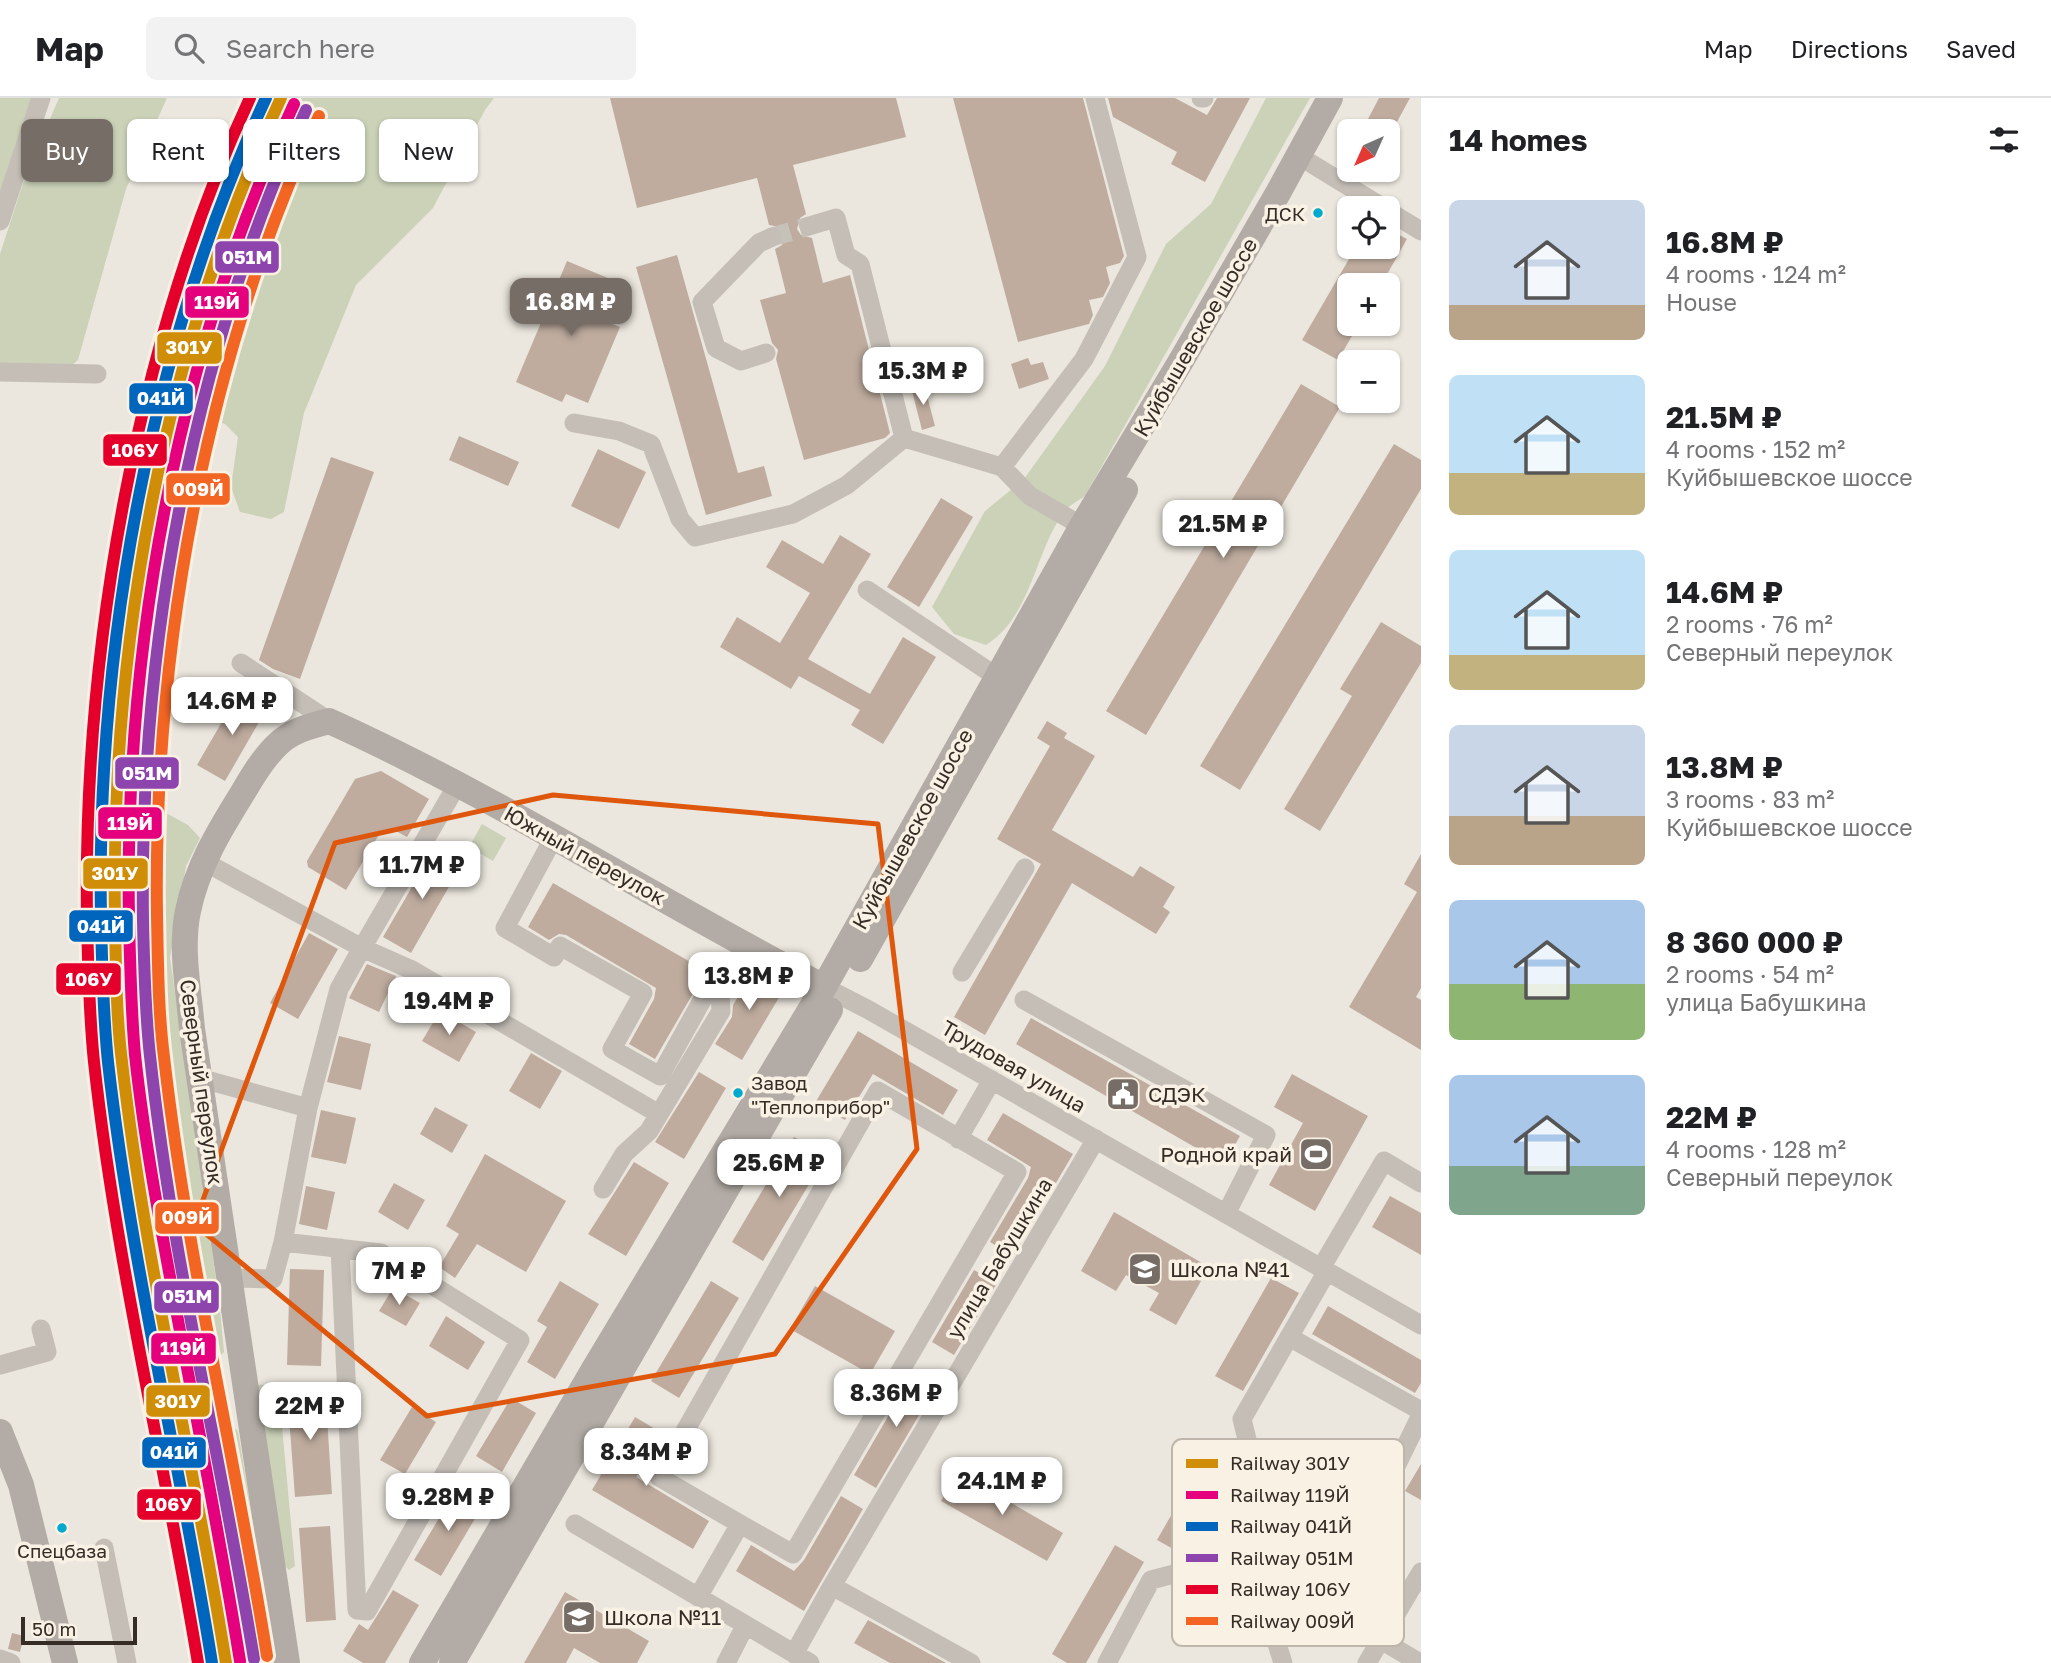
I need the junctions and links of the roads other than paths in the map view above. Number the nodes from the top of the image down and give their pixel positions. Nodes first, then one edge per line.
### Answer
1 (41, 98) edge
2 (1095, 98) edge
3 (1330, 98) edge
4 (1348, 98) edge
5 (1312, 164) junction
6 (1365, 196) edge
7 (1400, 218) edge
8 (0, 221) edge
9 (809, 226) tunnel mouth
10 (1421, 231) edge
11 (772, 237) tunnel mouth
12 (766, 353) dead end
13 (0, 372) edge
14 (97, 374) dead end
15 (574, 423) dead end
16 (904, 439) junction
17 (1002, 467) junction
18 (1082, 526) junction
19 (867, 590) dead end
20 (241, 663) dead end
21 (997, 677) junction
22 (328, 721) junction
23 (457, 785) junction
24 (554, 837) junction
25 (203, 861) junction
26 (1025, 868) dead end
27 (362, 948) junction
28 (743, 952) junction
29 (962, 972) dead end
30 (831, 990) junction
31 (1024, 1000) dead end
32 (199, 1078) junction
33 (992, 1080) junction
34 (308, 1108) junction
35 (659, 1114) junction
36 (958, 1139) junction
37 (1096, 1139) junction
38 (1421, 1183) edge
39 (603, 1189) dead end
40 (1226, 1214) junction
41 (283, 1242) junction
42 (340, 1248) junction
43 (1324, 1270) junction
44 (229, 1278) junction
45 (1421, 1325) edge
46 (41, 1329) dead end
47 (1289, 1337) junction
48 (0, 1364) edge
49 (1421, 1413) edge
50 (0, 1432) edge
51 (1247, 1439) edge
52 (1404, 1449) edge
53 (0, 1471) edge
54 (575, 1524) dead end
55 (740, 1524) junction
56 (533, 1525) junction
57 (104, 1548) dead end
58 (1421, 1572) edge
59 (1172, 1574) edge
60 (832, 1586) junction
61 (698, 1597) junction
62 (1404, 1601) edge
63 (746, 1626) junction
64 (1278, 1646) edge
65 (1377, 1646) edge
66 (1391, 1646) edge
67 (0, 1659) edge
68 (802, 1659) edge
69 (11, 1663) edge
70 (48, 1663) edge
71 (65, 1663) edge
72 (127, 1663) edge
73 (287, 1663) edge
74 (422, 1663) edge
75 (452, 1663) edge
76 (465, 1663) edge
77 (726, 1663) edge
78 (971, 1663) edge
79 (1107, 1663) edge
80 (1283, 1663) edge
81 (1367, 1663) edge
82 (1420, 1663) edge

1 - 8 street
2 - 17 street
3 - 18 main road, Куйбышевское шоссе
4 - 5 main road, Куйбышевское шоссе
5 - 6 street
5 - 30 main road, Куйбышевское шоссе
7 - 10 street
9 - 16 street
11 - 12 street
13 - 14 street
15 - 16 street
16 - 17 street
17 - 18 street
18 - 21 main road, Куйбышевское шоссе
19 - 21 street
20 - 22 street
21 - 30 main road, Куйбышевское шоссе
22 - 23 main road, Южный переулок
22 - 25 main road, Северный переулок
23 - 24 main road, Южный переулок
23 - 27 street
24 - 28 main road, Южный переулок
24 - 28 street
25 - 27 street
25 - 32 main road, Северный переулок
26 - 29 street
27 - 34 street
27 - 35 street
28 - 30 main road, Южный переулок
28 - 35 street
30 - 33 street, Трудовая улица
30 - 56 main road, Куйбышевское шоссе
30 - 74 main road, Куйбышевское шоссе
31 - 40 street
32 - 34 street
32 - 44 main road, Северный переулок
33 - 36 street
33 - 37 street, Трудовая улица
34 - 41 street
35 - 39 street
36 - 55 street
36 - 55 street
37 - 40 street, Трудовая улица
37 - 60 street, улица Бабушкина
38 - 43 street
40 - 43 street, Трудовая улица
41 - 42 street
41 - 44 street
42 - 42 street
43 - 45 street, Трудовая улица
43 - 47 street
44 - 73 main road, Северный переулок
46 - 48 street
47 - 49 street
47 - 51 street
49 - 52 street
50 - 71 main road
53 - 70 main road
54 - 61 street
55 - 61 street
56 - 75 main road, Куйбышевское шоссе
56 - 76 main road, Куйбышевское шоссе
57 - 72 street
58 - 62 street
59 - 79 street
60 - 68 street, улица Бабушкина
60 - 78 street
61 - 63 street
63 - 68 street
63 - 77 street
64 - 80 street
65 - 81 street
66 - 82 street
67 - 69 street

